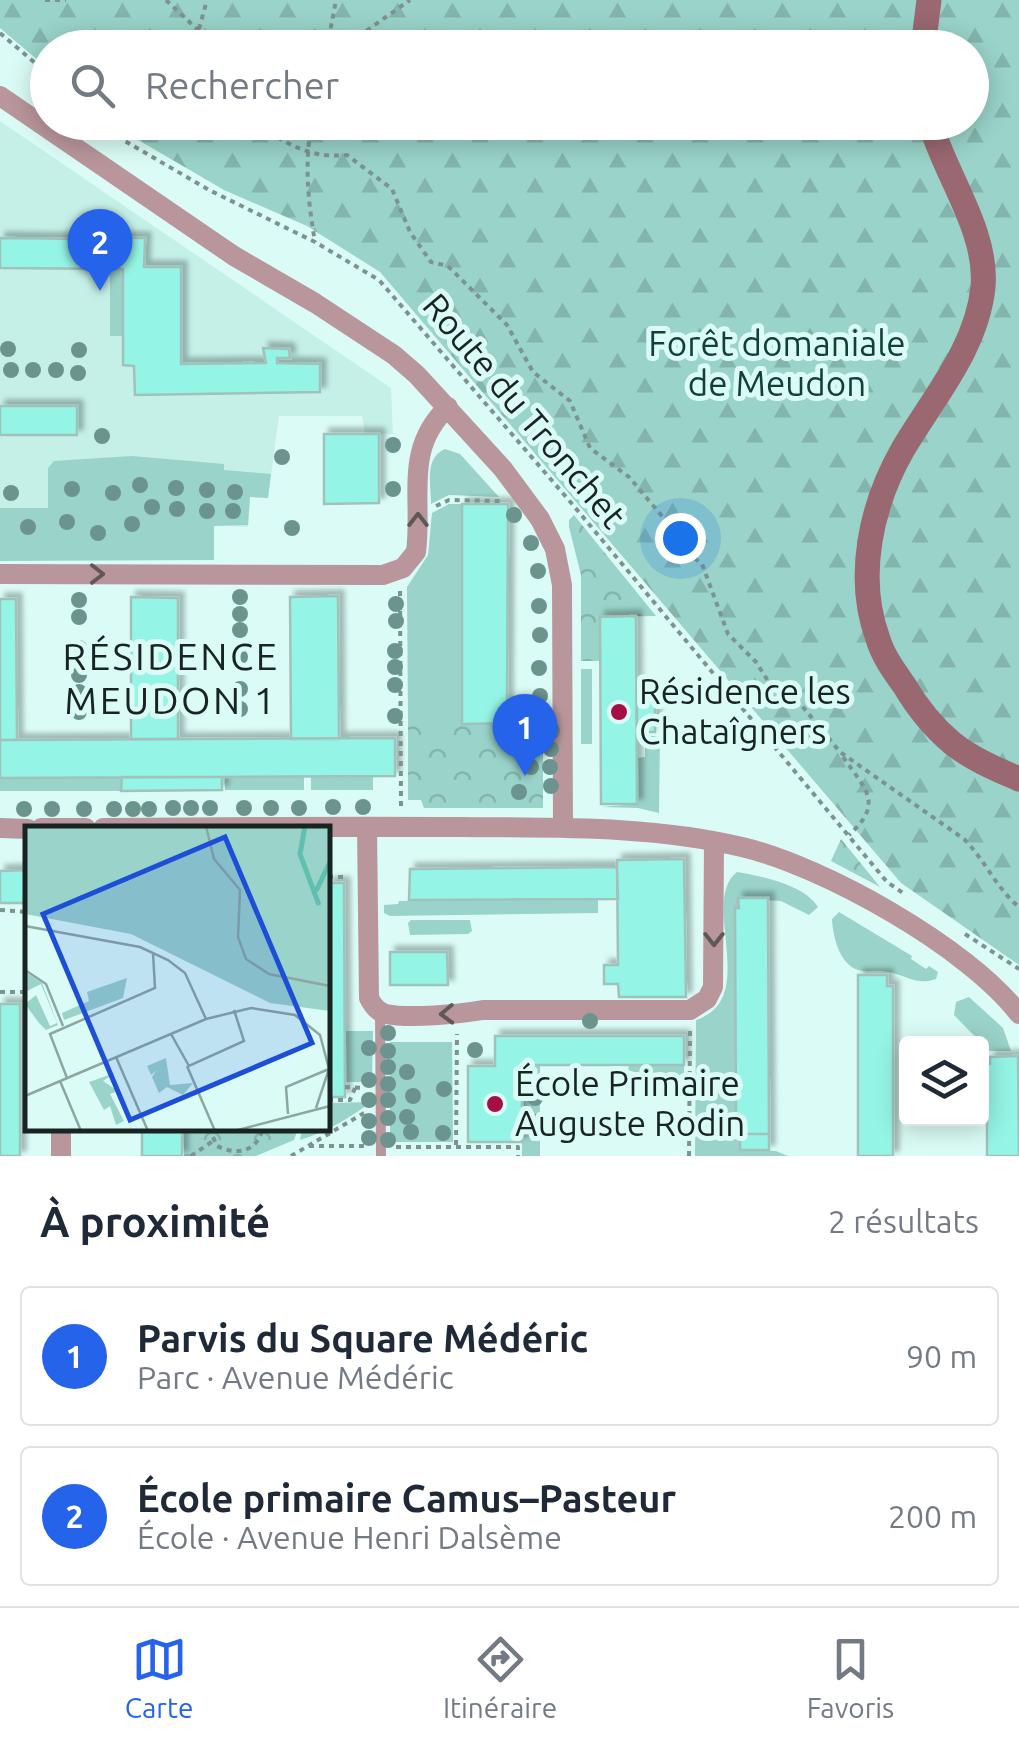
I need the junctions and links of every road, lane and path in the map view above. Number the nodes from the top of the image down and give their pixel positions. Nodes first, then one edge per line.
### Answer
1 (46, 0) edge
2 (66, 0) edge
3 (166, 0) edge
4 (207, 0) edge
5 (336, 0) edge
6 (410, 0) edge
7 (928, 0) edge
8 (198, 30) joint
9 (330, 30) edge
10 (368, 30) edge
11 (925, 30) edge
12 (0, 33) edge
13 (30, 59) edge
14 (0, 96) edge
15 (30, 117) edge
16 (64, 140) edge
17 (123, 140) edge
18 (283, 140) edge
19 (309, 140) edge
20 (936, 140) edge
21 (306, 153) junction
22 (316, 242) junction
23 (448, 407) junction
24 (524, 496) junction
25 (418, 515) junction
26 (395, 572) junction
27 (0, 574) edge
28 (840, 752) junction
29 (1019, 780) edge
30 (401, 826) junction
31 (330, 827) edge
32 (367, 827) junction
33 (562, 828) junction
34 (849, 836) junction
35 (714, 842) junction
36 (917, 902) dead end
37 (1019, 907) edge
38 (0, 910) edge
39 (25, 912) edge
40 (963, 933) dead end
41 (1019, 969) edge
42 (690, 1010) junction
43 (380, 1012) junction
44 (457, 1014) junction
45 (1019, 1014) edge
46 (345, 1088) dead end
47 (380, 1099) junction
48 (330, 1100) edge
49 (209, 1131) edge
50 (262, 1131) edge
51 (214, 1141) junction
52 (308, 1146) junction
53 (456, 1147) junction
54 (380, 1151) edge
55 (191, 1156) edge
56 (291, 1156) edge
57 (518, 1156) edge
58 (689, 1156) edge

1 - 2 path
3 - 8 path
4 - 8 path
5 - 9 path
6 - 10 path
7 - 11 main road
12 - 13 path
14 - 15 street
16 - 23 street
17 - 22 path, Route du Tronchet
18 - 21 path
19 - 21 path
20 - 29 main road
21 - 22 path
21 - 28 path
22 - 34 path, Route du Tronchet
23 - 24 street
23 - 25 street
24 - 25 path
24 - 33 street
26 -> 25 street
27 -> 26 street
26 - 30 path
28 - 34 path
28 - 37 path
30 - 32 street
30 - 33 street
31 - 32 street
32 - 43 street
33 - 35 street
34 - 36 path, Route du Tronchet
35 -> 42 street
35 - 45 street
38 - 39 path
40 - 41 path
42 - 44 street
42 - 58 path
44 -> 43 street
43 - 47 lane
44 - 53 path
46 - 48 path
47 - 52 path
47 - 54 lane
49 - 51 path
50 - 51 path
51 - 55 path
52 - 54 path
52 - 56 path
53 - 54 path
53 - 57 path

